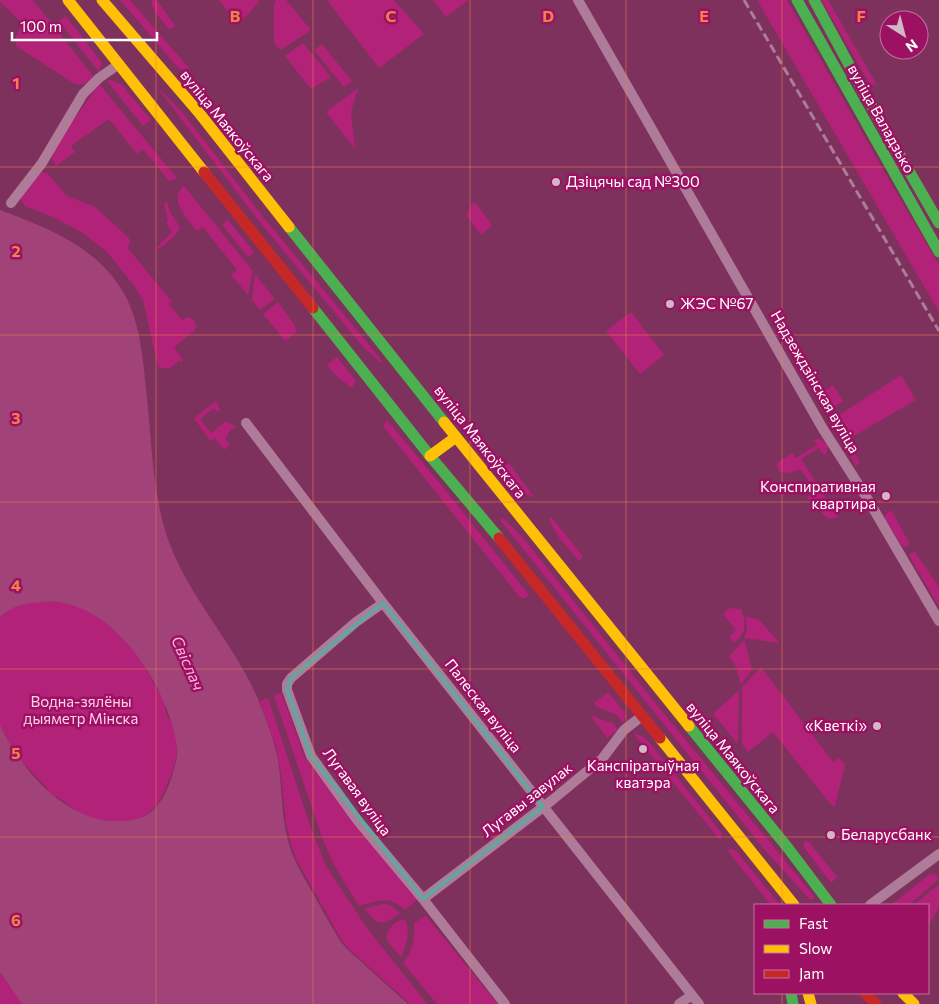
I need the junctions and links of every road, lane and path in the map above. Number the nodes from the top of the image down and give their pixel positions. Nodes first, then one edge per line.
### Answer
1 (68, 0) edge
2 (578, 0) edge
3 (798, 0) edge
4 (814, 0) edge
5 (97, 10) edge
6 (119, 64) junction
7 (12, 203) dead end
8 (939, 223) edge
9 (939, 252) edge
10 (246, 423) dead end
11 (456, 437) junction
12 (430, 456) junction
13 (384, 603) junction
14 (939, 621) edge
15 (642, 716) junction
16 (543, 807) junction
17 (939, 854) edge
18 (423, 900) junction
19 (793, 904) edge
20 (831, 904) edge
21 (871, 904) edge
22 (866, 994) edge
23 (904, 994) edge
24 (692, 995) junction
25 (505, 1004) edge
26 (680, 1004) edge
27 (699, 1004) edge
28 (876, 1004) edge
29 (914, 1004) edge

1 - 5 main road, вуліца Маякоўскага
2 - 14 street, Надзеждзінская вуліца
3 - 9 main road, вуліца Валадзько
4 - 8 main road, вуліца Валадзько
5 - 6 main road, вуліца Маякоўскага
5 - 11 main road, вуліца Маякоўскага
6 - 7 street
6 - 12 main road, вуліца Маякоўскага
10 - 13 street, Палеская вуліца
11 - 12 main road
11 - 20 main road, вуліца Маякоўскага
12 - 15 main road, вуліца Маякоўскага
13 - 16 street, Палеская вуліца
13 - 18 street, Лугавая вуліца
15 - 16 street, Лугавы завулак
15 - 19 main road, вуліца Маякоўскага
16 - 18 street, Лугавы завулак
16 - 24 street, Палеская вуліца
17 - 21 street
18 - 25 street, Лугавая вуліца
22 - 28 main road
23 - 29 main road
24 - 26 street
24 - 27 street, Палеская вуліца

